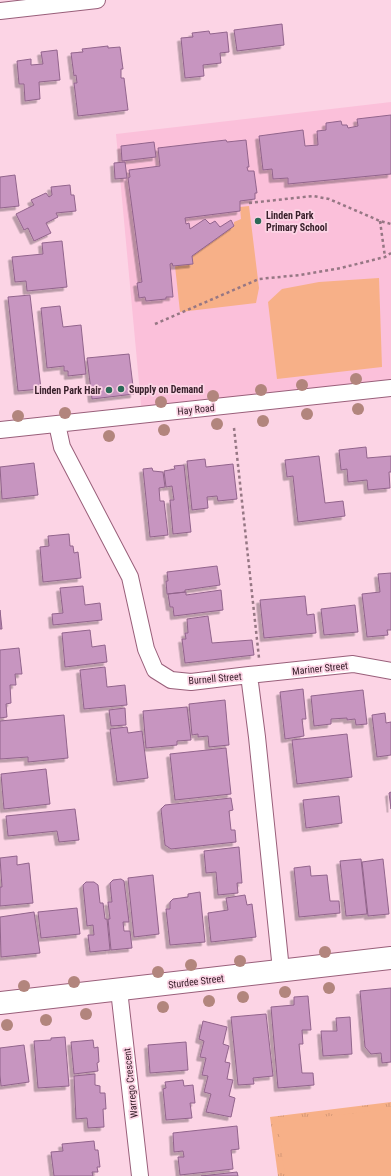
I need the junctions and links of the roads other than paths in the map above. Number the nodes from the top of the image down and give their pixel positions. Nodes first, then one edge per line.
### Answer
1 (97, 0) edge
2 (0, 11) edge
3 (391, 388) edge
4 (57, 424) junction
5 (0, 430) edge
6 (391, 671) edge
7 (249, 675) junction
8 (391, 958) edge
9 (281, 970) junction
10 (119, 990) junction
11 (0, 1003) edge
12 (140, 1176) edge

1 - 2 street
3 - 4 street, Hay Road
4 - 5 street, Hay Road
4 - 7 street, Burnell Street
6 - 7 street, Mariner Street
7 - 9 street, Burnell Street
8 - 9 street, Sturdee Street
9 - 10 street, Sturdee Street
10 - 11 street, Sturdee Street
10 - 12 street, Warrego Crescent

